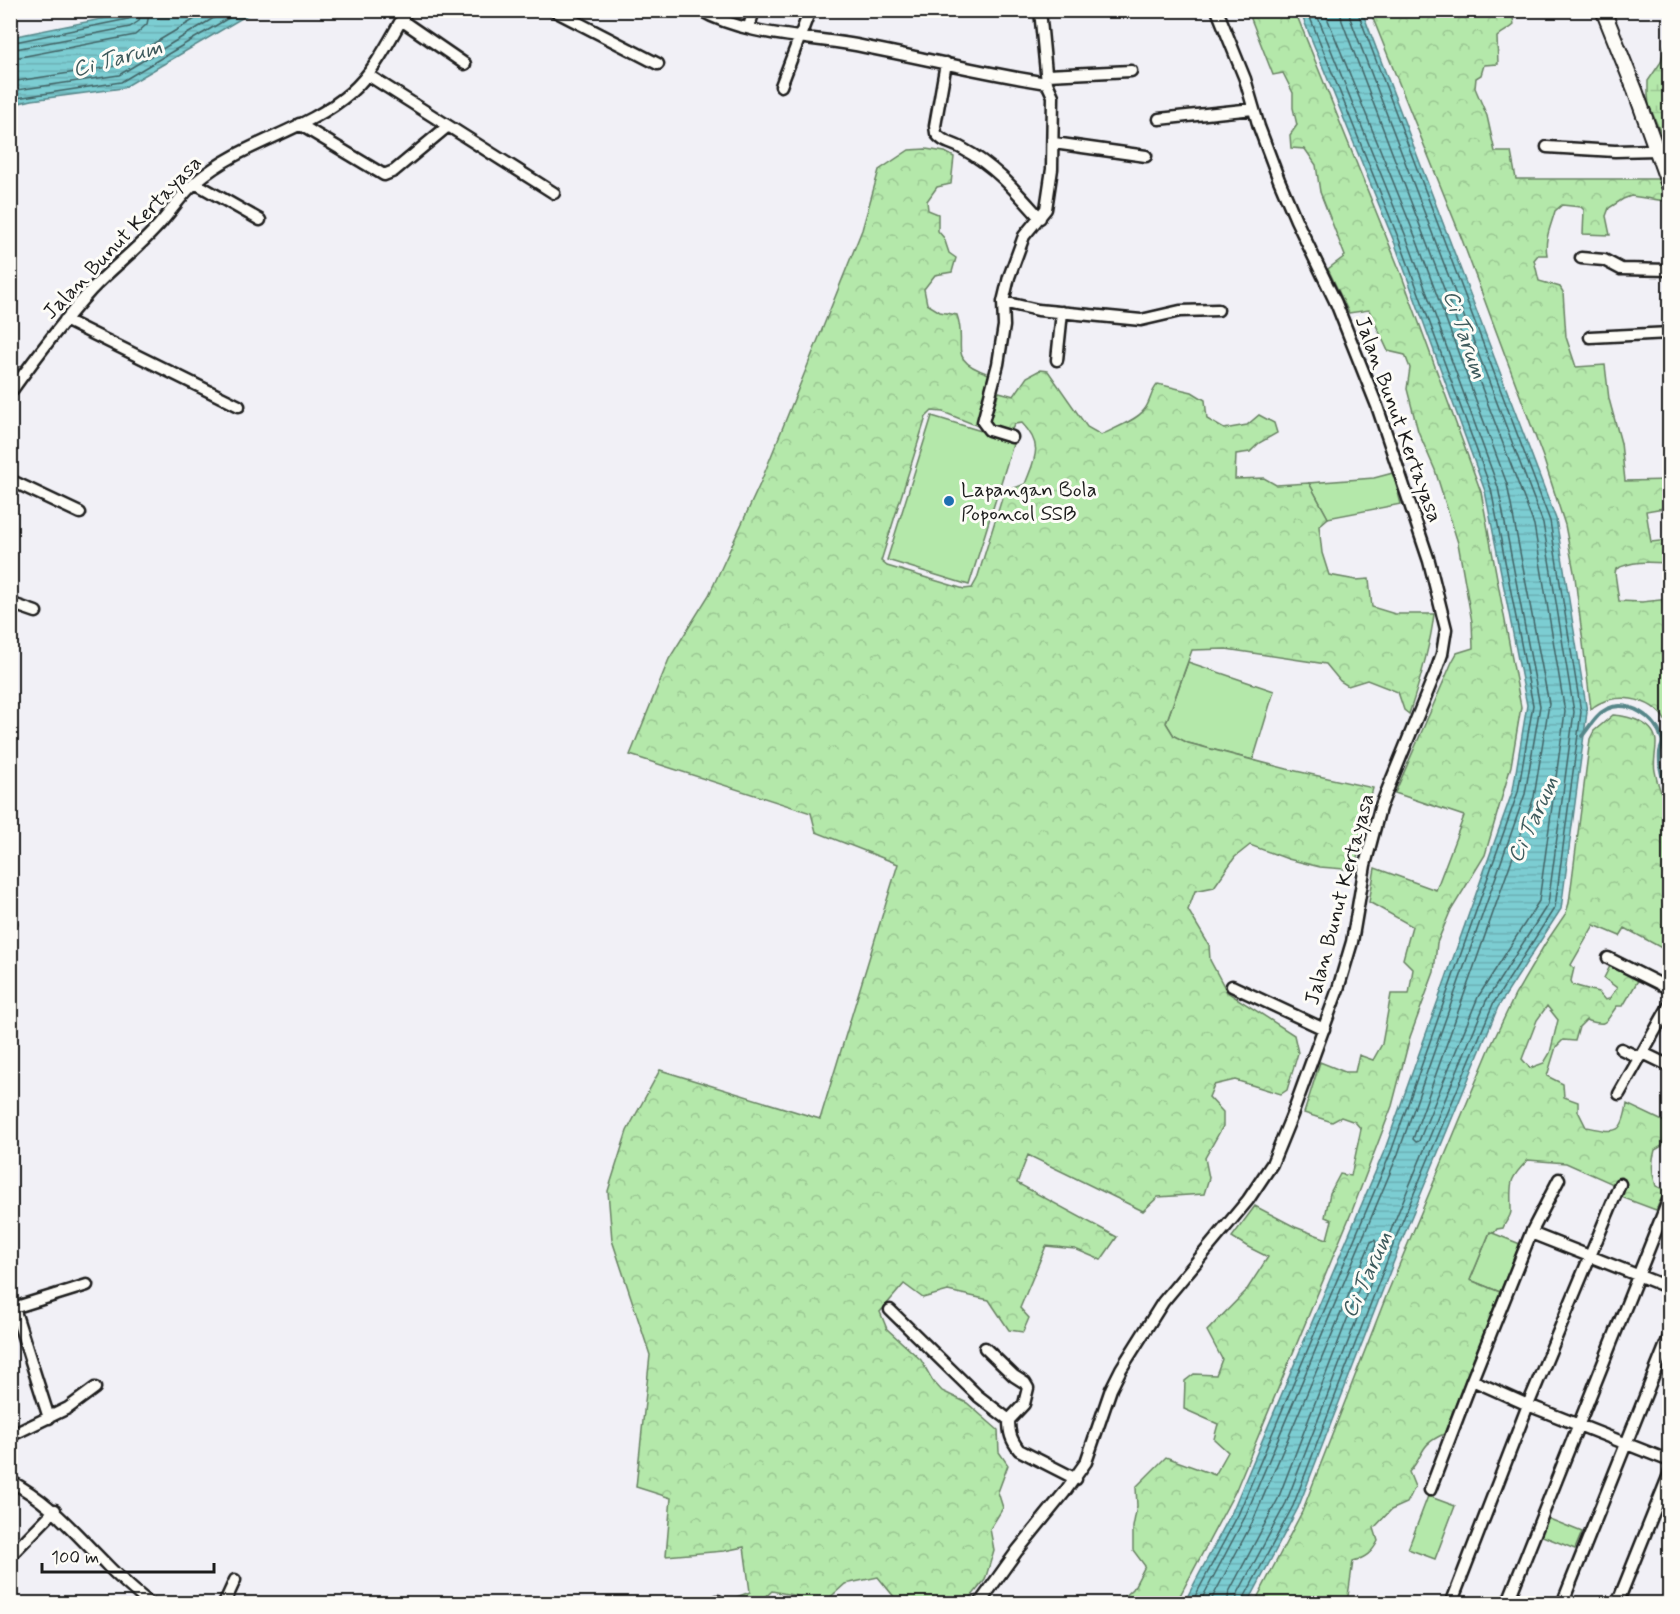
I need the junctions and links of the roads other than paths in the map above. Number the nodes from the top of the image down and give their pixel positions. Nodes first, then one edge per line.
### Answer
1 (553, 10) edge
2 (700, 10) edge
3 (754, 10) edge
4 (810, 10) edge
5 (1040, 10) edge
6 (1217, 10) edge
7 (1603, 10) edge
8 (404, 15) edge
9 (749, 27) junction
10 (801, 38) junction
11 (465, 63) dead end
12 (946, 63) junction
13 (658, 64) dead end
14 (1131, 71) dead end
15 (368, 75) junction
16 (1047, 79) junction
17 (782, 86) dead end
18 (1253, 109) junction
19 (1160, 119) dead end
20 (299, 124) junction
21 (447, 126) junction
22 (1054, 143) junction
23 (1548, 147) dead end
24 (1657, 150) junction
25 (1146, 156) dead end
26 (195, 183) junction
27 (1670, 188) edge
28 (554, 193) dead end
29 (1040, 218) junction
30 (260, 220) dead end
31 (1581, 258) dead end
32 (1670, 270) edge
33 (1003, 302) junction
34 (1218, 310) dead end
35 (1062, 312) junction
36 (65, 320) junction
37 (1670, 333) edge
38 (1590, 337) dead end
39 (1057, 360) dead end
40 (10, 393) edge
41 (239, 406) dead end
42 (1012, 437) dead end
43 (10, 480) edge
44 (80, 513) dead end
45 (10, 603) edge
46 (36, 612) dead end
47 (1608, 958) dead end
48 (1232, 986) dead end
49 (1670, 989) edge
50 (1670, 1004) edge
51 (1324, 1029) junction
52 (1621, 1049) dead end
53 (1641, 1055) junction
54 (1670, 1066) edge
55 (1619, 1094) dead end
56 (1559, 1179) dead end
57 (1620, 1184) dead end
58 (1668, 1201) dead end
59 (1531, 1233) junction
60 (1590, 1257) junction
61 (1638, 1276) junction
62 (87, 1285) dead end
63 (1670, 1288) edge
64 (12, 1309) edge
65 (890, 1310) dead end
66 (1670, 1334) edge
67 (986, 1348) dead end
68 (1472, 1380) junction
69 (95, 1388) dead end
70 (1528, 1405) junction
71 (49, 1418) junction
72 (1009, 1420) junction
73 (1577, 1424) junction
74 (10, 1436) edge
75 (1626, 1443) junction
76 (1670, 1461) edge
77 (1670, 1472) edge
78 (1076, 1479) junction
79 (10, 1481) edge
80 (1430, 1490) dead end
81 (55, 1510) junction
82 (10, 1556) edge
83 (236, 1580) dead end
84 (150, 1604) edge
85 (224, 1604) edge
86 (979, 1604) edge
87 (1451, 1604) edge
88 (1507, 1604) edge
89 (1562, 1604) edge
90 (1617, 1604) edge

1 - 13 street
2 - 9 street
3 - 9 street
4 - 10 street
5 - 16 street
6 - 18 street, Jalan Bunut Kertayasa
7 - 24 street
8 - 11 street
8 - 15 street, Jalan Bunut Kertayasa
9 - 10 street
10 - 12 street
10 - 17 street
12 - 16 street
12 - 29 street
14 - 16 street
15 - 20 street, Jalan Bunut Kertayasa
15 - 21 street
16 - 22 street
18 - 19 street
18 - 51 street, Jalan Bunut Kertayasa
20 - 21 street
20 - 26 street, Jalan Bunut Kertayasa
21 - 28 street
22 - 25 street
22 - 29 street
23 - 24 street
24 - 27 street
26 - 30 street
26 - 36 street, Jalan Bunut Kertayasa
29 - 33 street
31 - 32 street
33 - 35 street
33 - 42 street
34 - 35 street
35 - 39 street
36 - 40 street, Jalan Bunut Kertayasa
36 - 41 street
37 - 38 street
43 - 44 street
45 - 46 street
47 - 49 street
48 - 51 street
50 - 53 street
51 - 78 street, Jalan Bunut Kertayasa
52 - 53 street
53 - 54 street
53 - 55 street
56 - 59 street
57 - 60 street
58 - 61 street
59 - 60 street
59 - 68 street
60 - 61 street
60 - 70 street
61 - 63 street
61 - 73 street
62 - 64 street
64 - 71 street
65 - 72 street
66 - 75 street
67 - 72 street
68 - 70 street
68 - 80 street
69 - 71 street
70 - 73 street
70 - 87 street
71 - 74 street
72 - 78 street
73 - 75 street
73 - 88 street
75 - 76 street
75 - 89 street
77 - 90 street
78 - 86 street, Jalan Bunut Kertayasa
79 - 81 street
81 - 82 street
81 - 84 street
83 - 85 street

